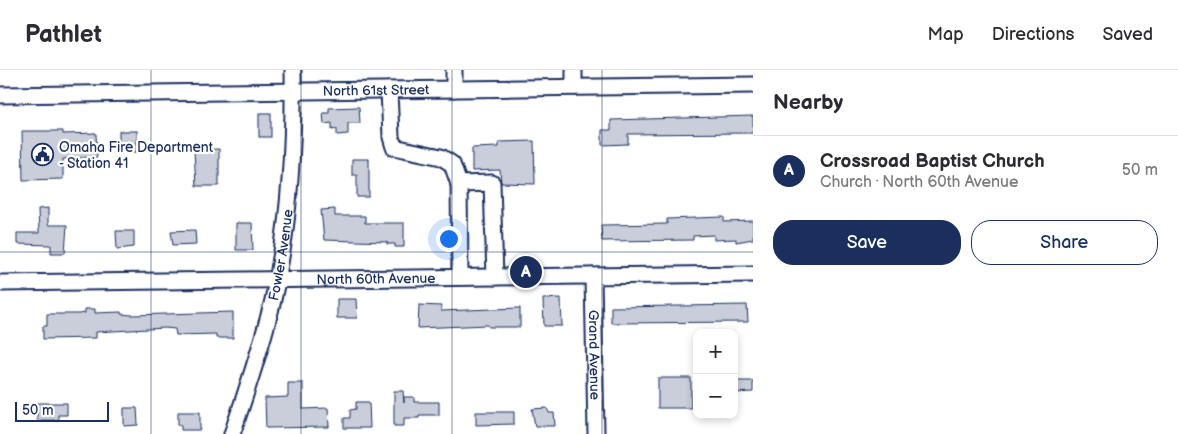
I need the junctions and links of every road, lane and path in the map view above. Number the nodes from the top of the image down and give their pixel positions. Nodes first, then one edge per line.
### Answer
1 (293, 70) edge
2 (454, 70) edge
3 (574, 70) edge
4 (753, 85) edge
5 (574, 87) junction
6 (454, 89) junction
7 (389, 90) junction
8 (293, 91) junction
9 (0, 94) edge
10 (459, 184) junction
11 (753, 274) edge
12 (593, 276) junction
13 (460, 277) junction
14 (495, 277) junction
15 (276, 280) junction
16 (0, 283) edge
17 (232, 434) edge
18 (596, 434) edge

1 - 8 street, Fowler Avenue
2 - 6 street
3 - 5 street
4 - 5 street, North 61st Street
5 - 6 street, North 61st Street
6 - 7 street, North 61st Street
7 - 8 street, North 61st Street
7 - 10 street
8 - 9 street, North 61st Street
8 - 15 street, Fowler Avenue
10 - 13 street
10 - 14 street
11 - 12 street, North 60th Avenue
12 - 14 street, North 60th Avenue
12 - 18 street, Grand Avenue
13 - 14 street, North 60th Avenue
13 - 15 street, North 60th Avenue
15 - 16 street, North 60th Avenue
15 - 17 street, Fowler Avenue

